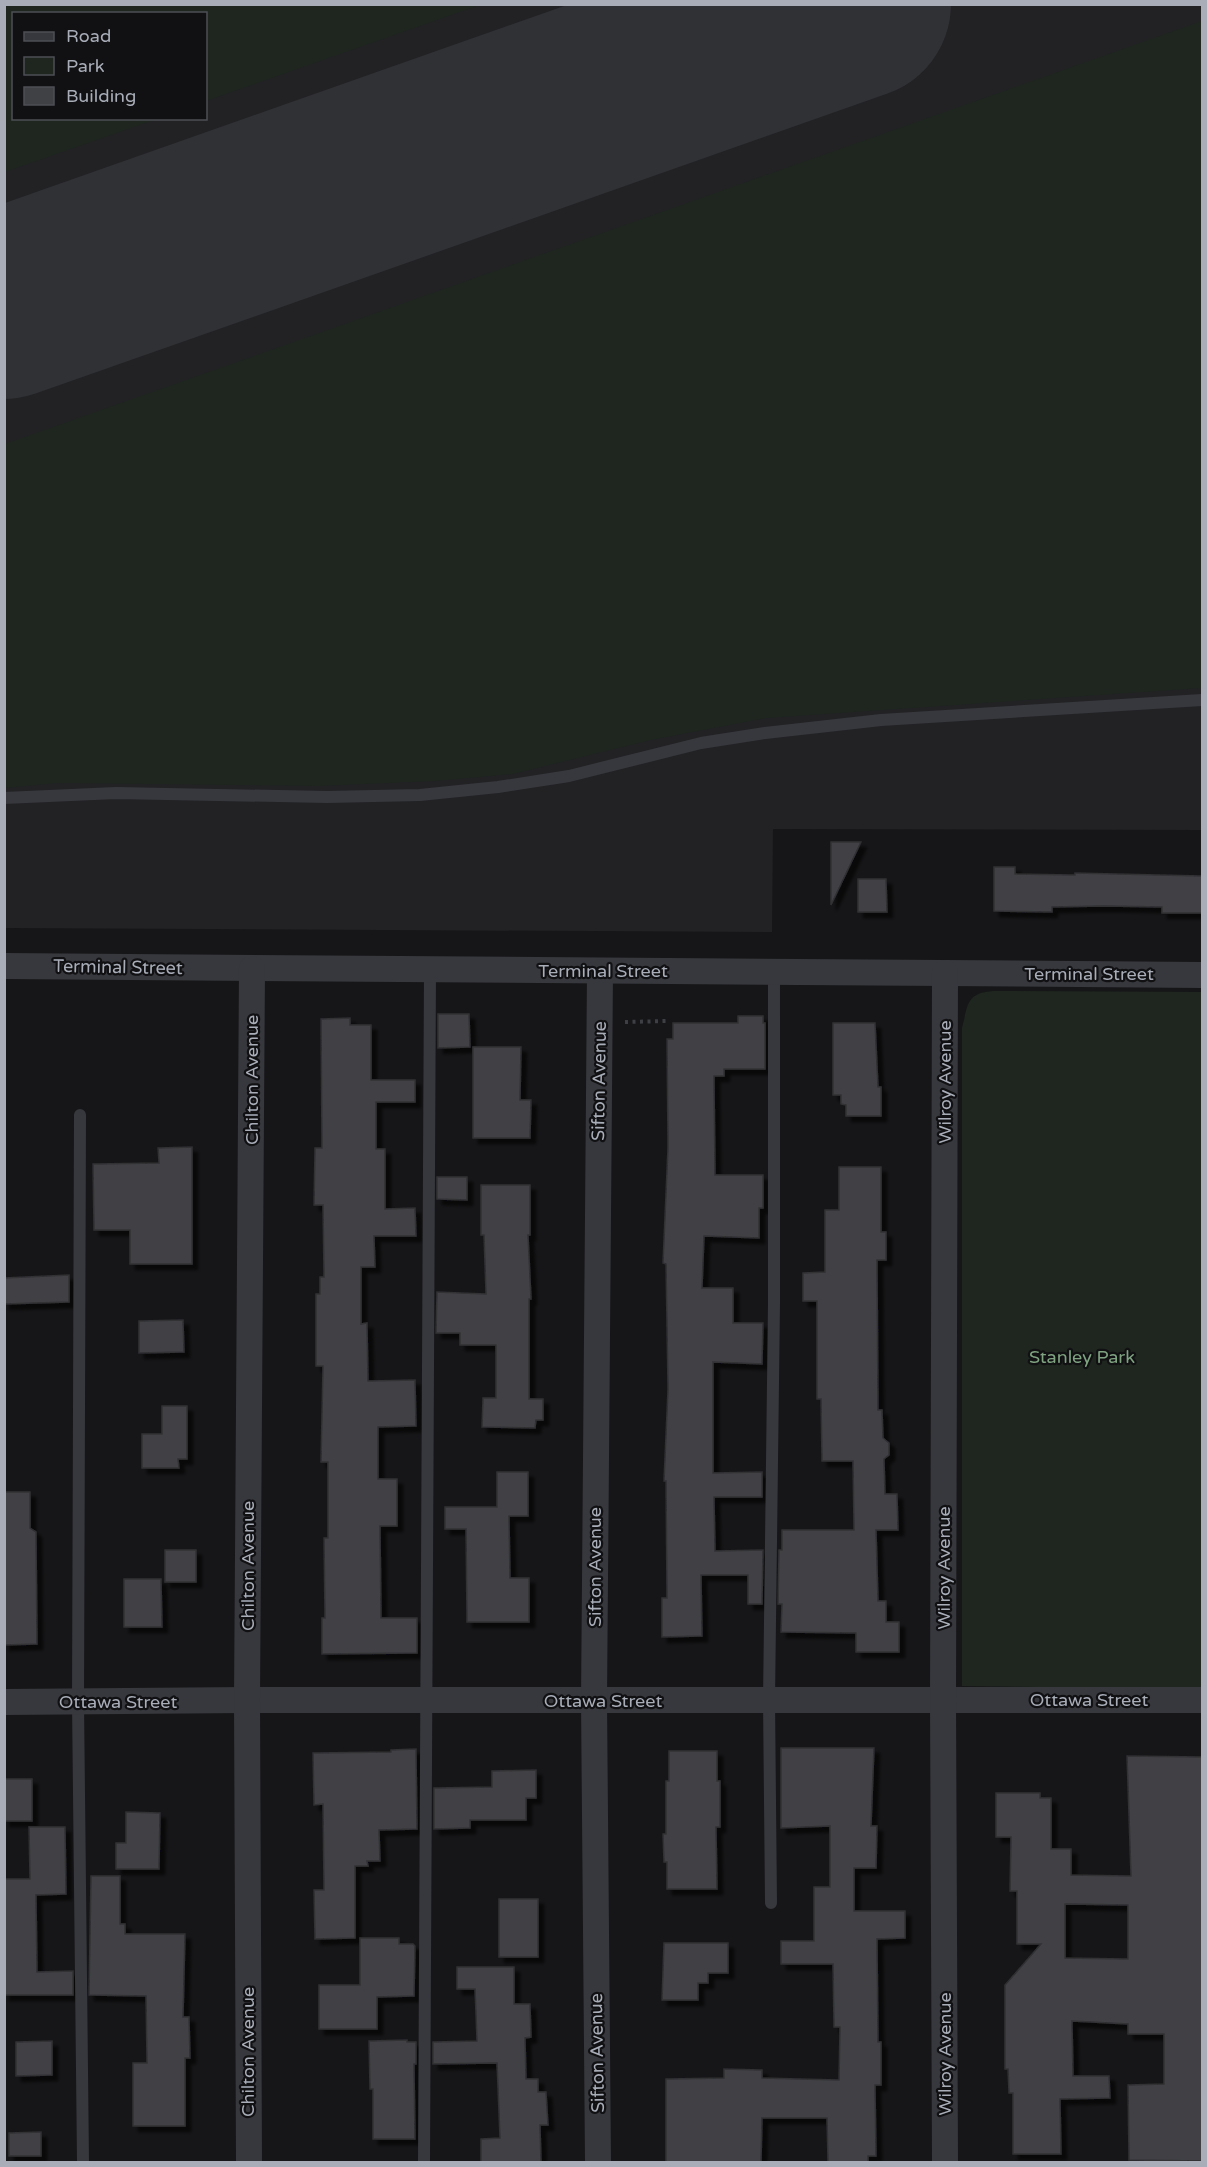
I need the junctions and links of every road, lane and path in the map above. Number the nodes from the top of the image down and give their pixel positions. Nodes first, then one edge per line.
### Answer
1 (1203, 700) edge
2 (4, 798) edge
3 (4, 966) edge
4 (252, 969) junction
5 (430, 970) junction
6 (774, 971) junction
7 (600, 972) junction
8 (945, 973) junction
9 (1203, 975) edge
10 (666, 1021) dead end
11 (600, 1022) junction
12 (80, 1115) dead end
13 (247, 1700) junction
14 (769, 1700) junction
15 (943, 1700) junction
16 (1203, 1700) edge
17 (425, 1701) junction
18 (594, 1701) junction
19 (4, 1702) edge
20 (78, 1702) junction
21 (771, 1903) dead end
22 (83, 2163) edge
23 (249, 2163) edge
24 (424, 2163) edge
25 (598, 2163) edge
26 (945, 2163) edge

1 - 2 lane
3 - 4 street, Terminal Street
4 - 5 street, Terminal Street
4 - 13 street, Chilton Avenue
5 - 7 street, Terminal Street
5 - 17 lane
6 - 7 street, Terminal Street
6 - 8 street, Terminal Street
6 - 14 lane
7 - 11 street, Sifton Avenue
8 - 9 street, Terminal Street
8 - 15 street, Wilroy Avenue
10 - 11 path
11 - 18 street, Sifton Avenue
12 - 20 lane
13 - 17 street, Ottawa Street
13 - 20 street, Ottawa Street
13 - 23 street, Chilton Avenue
14 - 15 street, Ottawa Street
14 - 18 street, Ottawa Street
14 - 21 lane
15 - 16 street, Ottawa Street
15 - 26 street, Wilroy Avenue
17 - 18 street, Ottawa Street
17 - 24 lane
18 - 25 street, Sifton Avenue
19 - 20 street, Ottawa Street
20 - 22 lane

